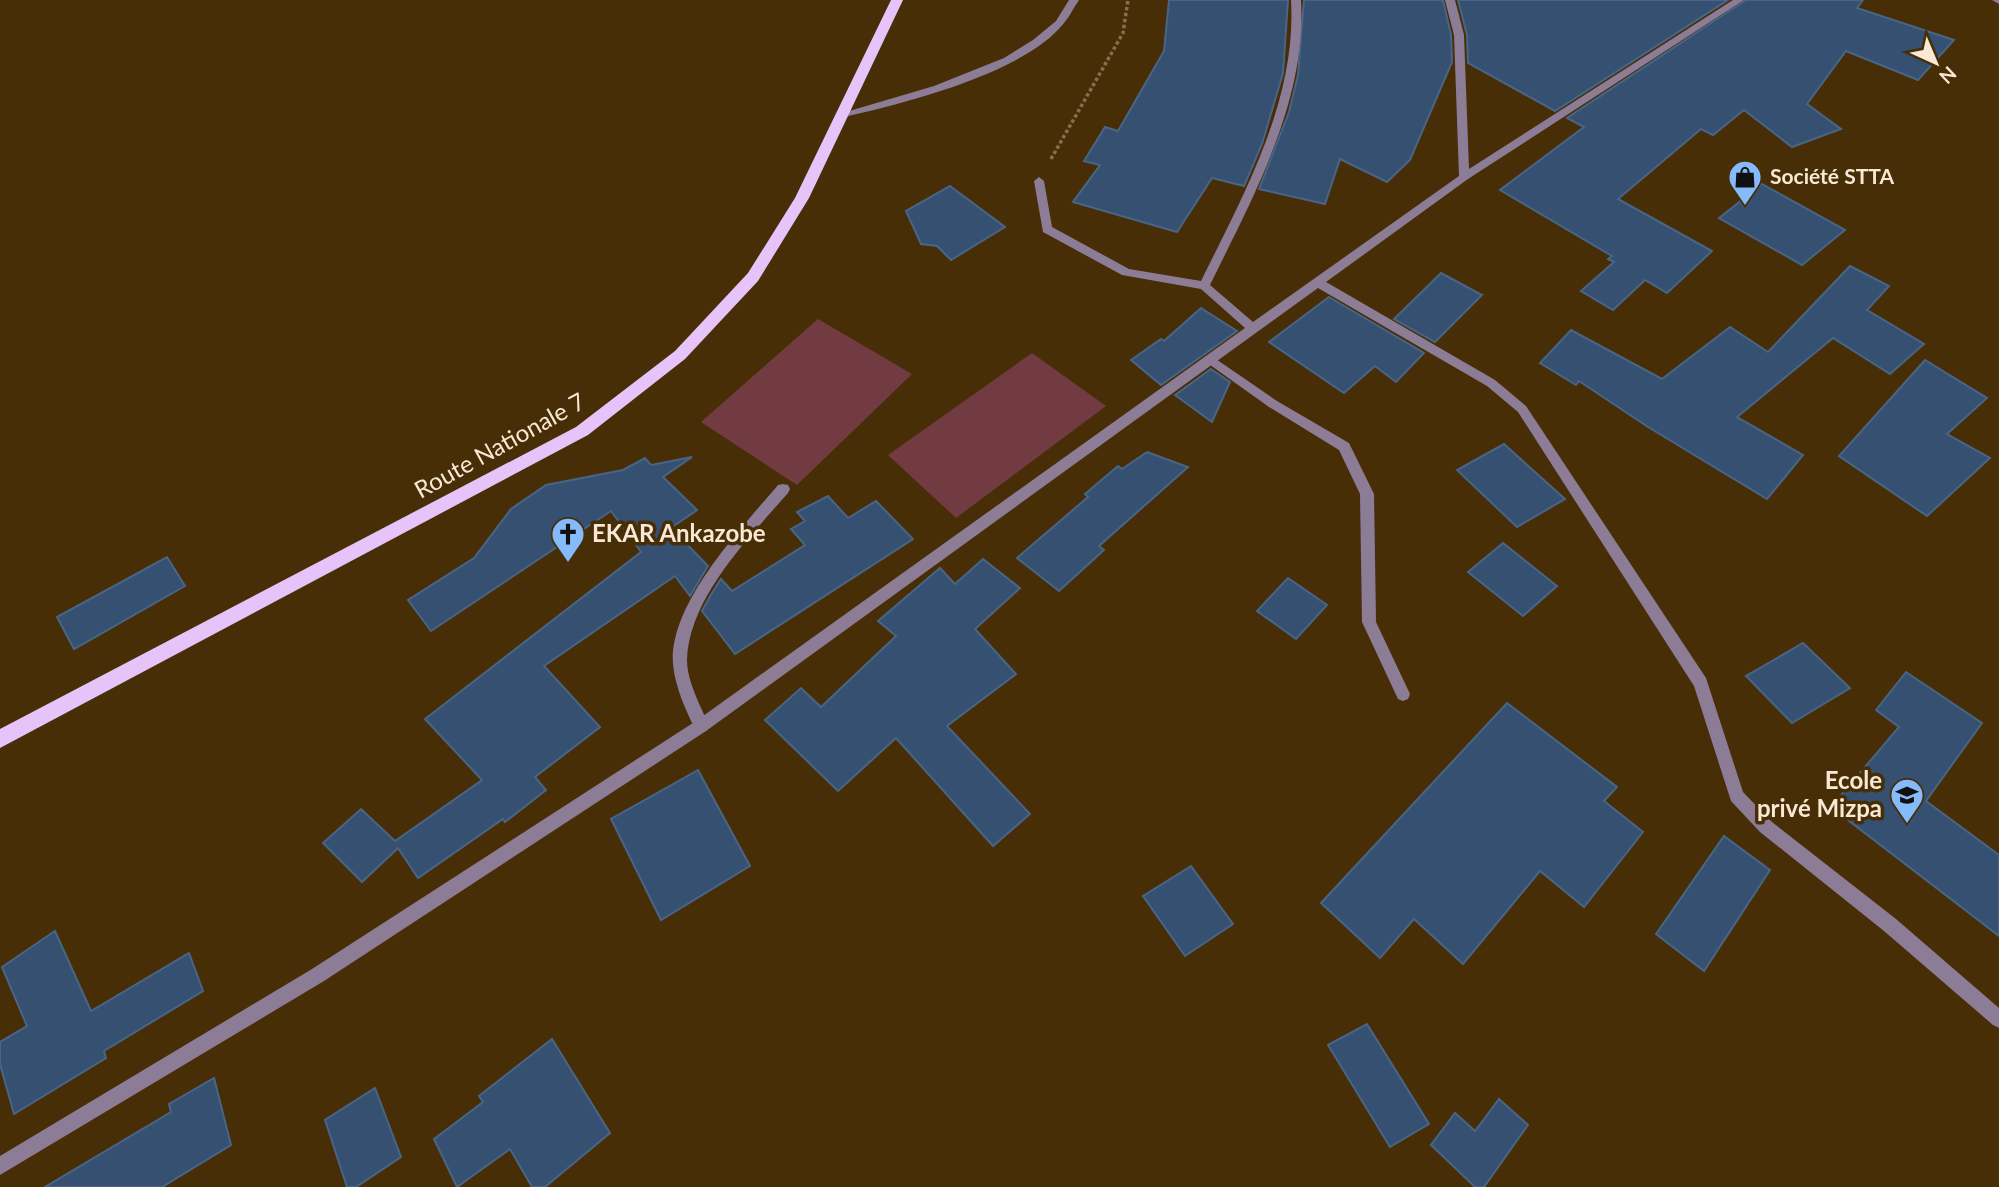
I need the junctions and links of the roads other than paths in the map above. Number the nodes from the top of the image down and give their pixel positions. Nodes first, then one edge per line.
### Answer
1 (897, 0) edge
2 (1074, 0) edge
3 (1296, 0) edge
4 (1450, 0) edge
5 (1739, 0) edge
6 (844, 114) junction
7 (1464, 177) junction
8 (1039, 181) road end
9 (1316, 282) junction
10 (1204, 286) junction
11 (1252, 328) junction
12 (1210, 359) junction
13 (783, 489) dead end
14 (1403, 694) dead end
15 (701, 726) junction
16 (0, 739) edge
17 (1999, 1019) edge
18 (0, 1166) edge

1 - 6 main road, Route Nationale 7
2 - 6 street
3 - 10 street
4 - 7 street
5 - 7 street
6 - 16 main road, Route Nationale 7
7 - 9 street
8 - 10 street
9 - 11 street
9 - 17 street
10 - 11 street
11 - 12 street
12 - 14 street
12 - 15 street
13 - 15 street
15 - 18 street

